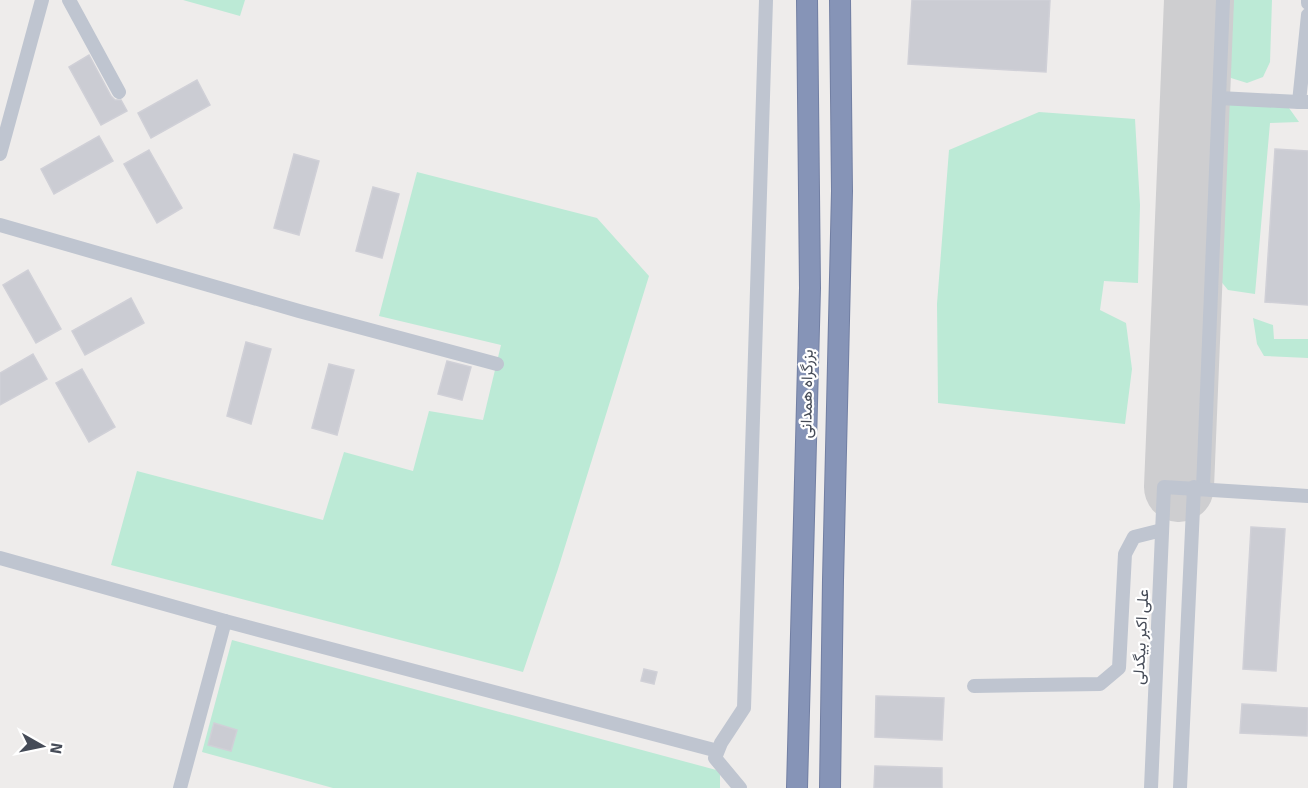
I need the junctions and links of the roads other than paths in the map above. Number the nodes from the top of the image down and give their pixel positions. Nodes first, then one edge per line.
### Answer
1 (42, 0) edge
2 (69, 0) edge
3 (766, 0) edge
4 (807, 0) edge
5 (840, 0) edge
6 (1223, 0) edge
7 (1308, 15) edge
8 (119, 92) dead end
9 (1219, 98) junction
10 (1304, 102) edge
11 (0, 154) edge
12 (0, 225) edge
13 (497, 364) dead end
14 (1199, 487) junction
15 (1308, 495) edge
16 (1162, 530) junction
17 (0, 558) edge
18 (225, 621) junction
19 (974, 686) dead end
20 (714, 750) dead end
21 (180, 788) edge
22 (740, 788) edge
23 (797, 788) edge
24 (830, 788) edge
25 (1151, 788) edge
26 (1180, 788) edge

1 - 11 lane
2 - 8 lane
3 - 22 lane
4 - 23 highway, بزرگراه همدانی
5 - 24 highway, بزرگراه همدانی
6 - 9 lane
7 - 10 lane
9 - 10 lane
9 - 14 lane
12 - 13 lane
14 - 15 lane
14 - 16 lane, علی اکبر بیگدلی
14 - 26 lane
16 - 19 lane
16 - 25 lane, علی اکبر بیگدلی
17 - 18 lane
18 - 20 lane
18 - 21 lane

